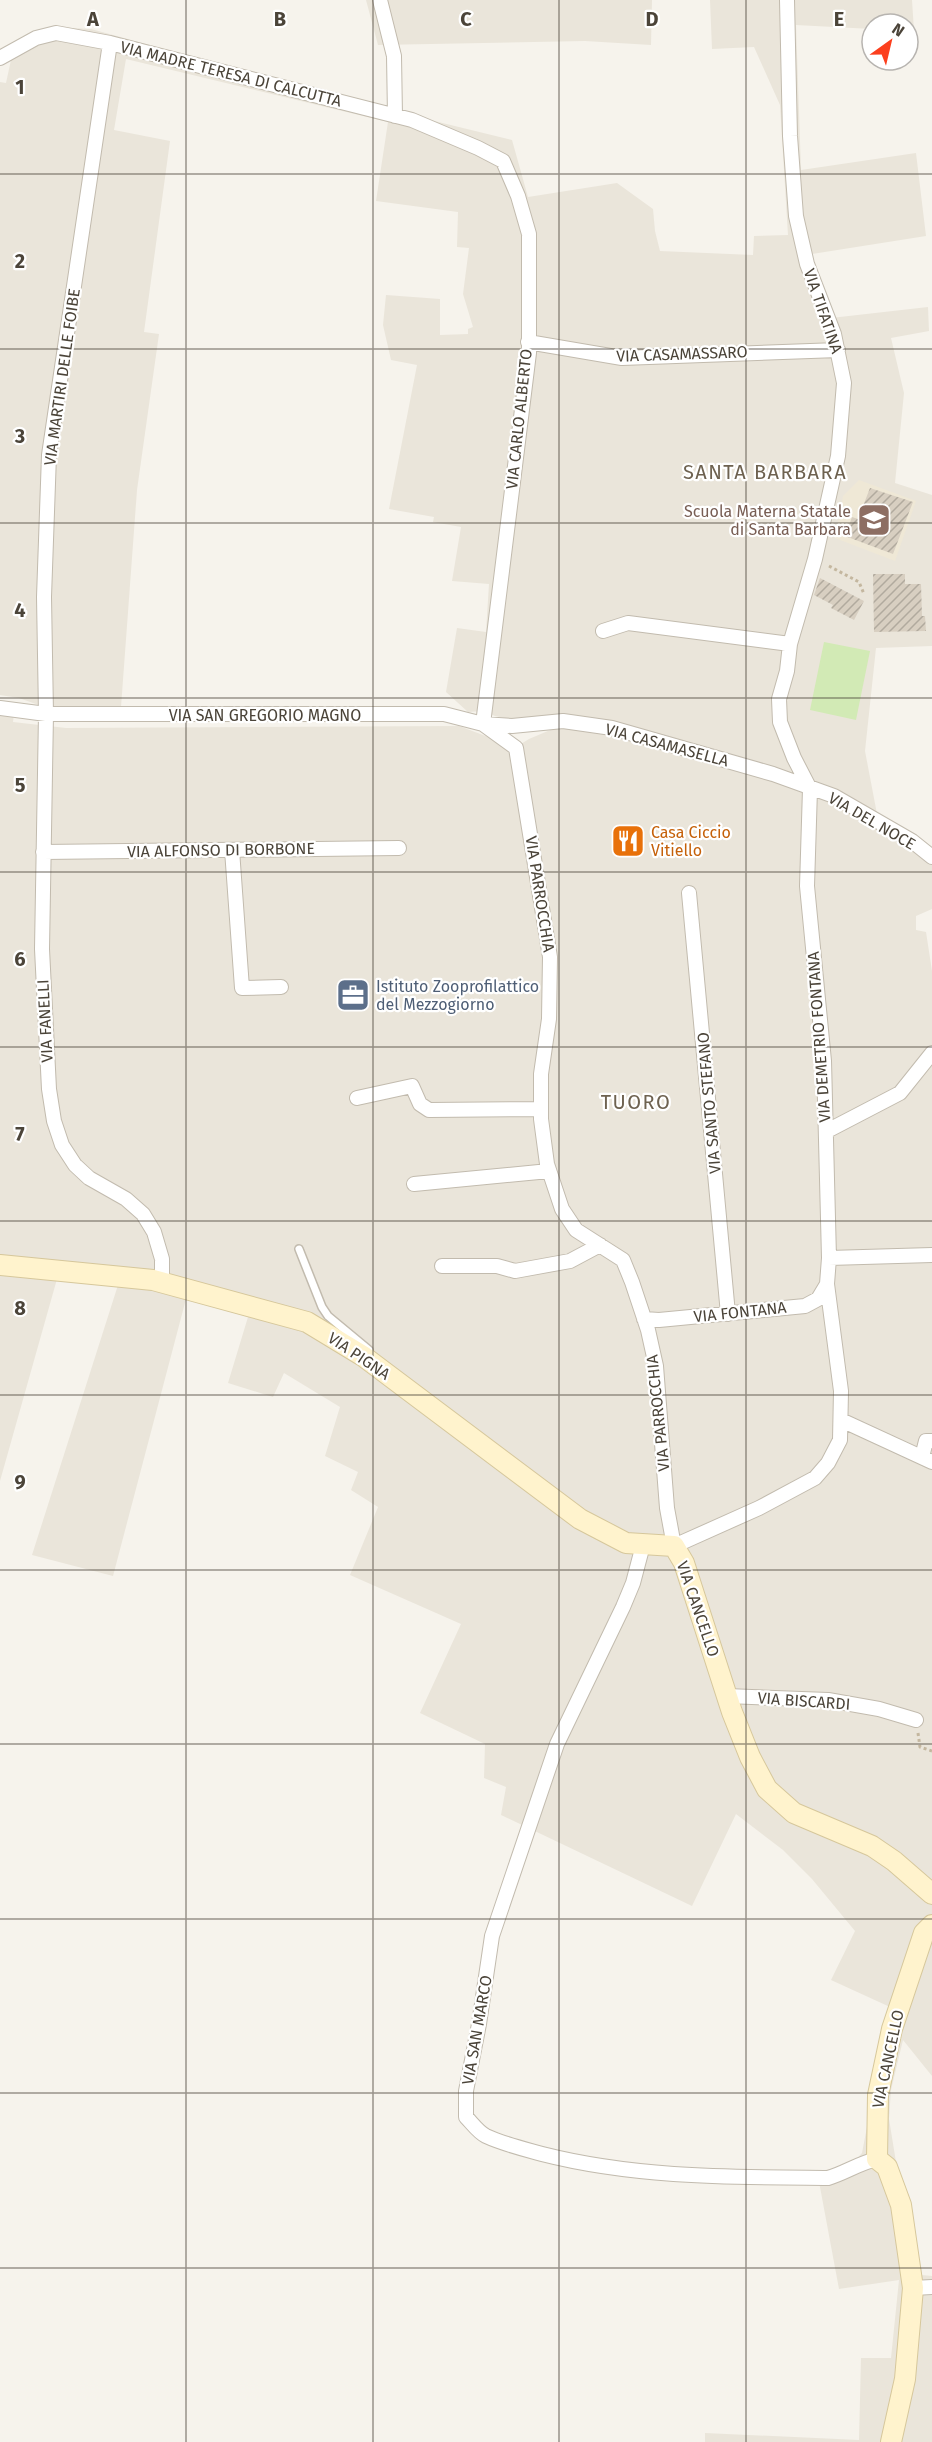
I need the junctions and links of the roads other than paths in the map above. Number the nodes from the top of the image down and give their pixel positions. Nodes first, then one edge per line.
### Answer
1 (380, 0) edge
2 (787, 0) edge
3 (110, 43) junction
4 (0, 58) edge
5 (395, 116) junction
6 (528, 342) junction
7 (838, 350) junction
8 (603, 632) dead end
9 (790, 644) junction
10 (0, 708) edge
11 (46, 714) junction
12 (483, 724) junction
13 (810, 789) junction
14 (399, 848) dead end
15 (232, 850) junction
16 (43, 852) junction
17 (932, 857) edge
18 (689, 893) dead end
19 (281, 987) dead end
20 (932, 1053) edge
21 (357, 1098) dead end
22 (541, 1109) junction
23 (826, 1131) junction
24 (549, 1171) junction
25 (414, 1184) dead end
26 (600, 1245) junction
27 (299, 1249) dead end
28 (932, 1255) edge
29 (829, 1258) junction
30 (0, 1264) edge
31 (442, 1266) dead end
32 (162, 1282) junction
33 (826, 1284) junction
34 (728, 1314) junction
35 (644, 1319) junction
36 (447, 1419) junction
37 (841, 1420) junction
38 (932, 1441) edge
39 (927, 1460) edge
40 (643, 1545) junction
41 (674, 1546) junction
42 (727, 1696) junction
43 (916, 1720) road end
44 (932, 1894) edge
45 (932, 1925) edge
46 (877, 2159) junction
47 (923, 2287) edge
48 (891, 2442) edge

1 - 5 street
2 - 7 street, VIA TIFATINA
3 - 4 street, VIA MADRE TERESA DI CALCUTTA
3 - 5 street, VIA MADRE TERESA DI CALCUTTA
3 - 11 street, VIA MARTIRI DELLE FOIBE
5 - 6 street, VIA CARLO ALBERTO
6 - 7 street, VIA CASAMASSARO
6 - 12 street, VIA CARLO ALBERTO
7 - 9 street, VIA TIFATINA
8 - 9 street
9 - 13 street, VIA TIFATINA
10 - 11 street, VIA SAN GREGORIO MAGNO
11 - 12 street, VIA SAN GREGORIO MAGNO
11 - 16 street, VIA FANELLI
12 - 13 street, VIA CASAMASELLA
12 - 22 street, VIA PARROCCHIA
13 - 17 street, VIA DEL NOCE
13 - 23 street, VIA DEMETRIO FONTANA
14 - 15 street, VIA ALFONSO DI BORBONE
15 - 16 street, VIA ALFONSO DI BORBONE
15 - 19 street
16 - 32 street, VIA FANELLI
18 - 34 street, VIA SANTO STEFANO
20 - 23 street
21 - 22 street
22 - 24 street, VIA PARROCCHIA
23 - 29 street, VIA DEMETRIO FONTANA
24 - 25 street
24 - 26 street, VIA PARROCCHIA
26 - 31 street
26 - 35 street, VIA PARROCCHIA
27 - 36 lane
28 - 29 street
29 - 33 street, VIA DEMETRIO FONTANA
30 - 32 street, VIA PIGNA
32 - 36 street, VIA PIGNA
33 - 34 street, VIA FONTANA
33 - 37 street, VIA DEMETRIO FONTANA
34 - 35 street, VIA FONTANA
35 - 41 street, VIA PARROCCHIA
36 - 40 street, VIA PIGNA
37 - 39 street
37 - 41 street, VIA DEMETRIO FONTANA
38 - 39 street
40 - 41 street, VIA PIGNA
40 - 46 street, VIA SAN MARCO
41 - 42 street, VIA CANCELLO
42 - 43 street, VIA BISCARDI
42 - 44 street, VIA CANCELLO
45 - 46 street, VIA CANCELLO
46 - 47 street
47 - 48 street

